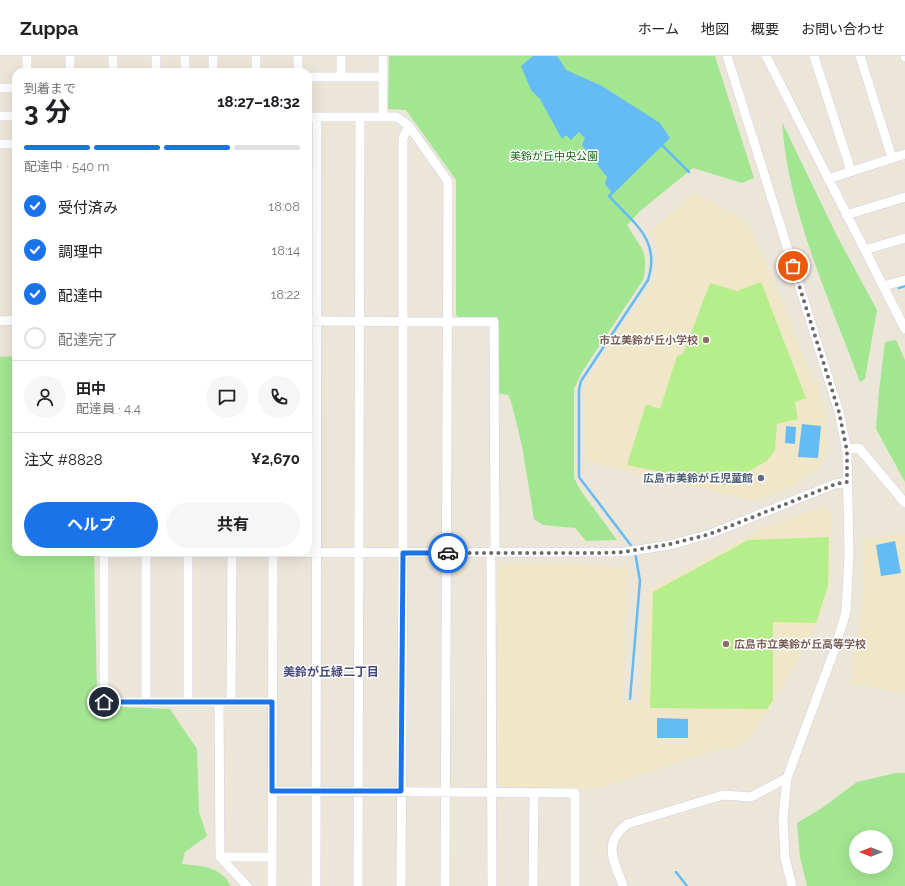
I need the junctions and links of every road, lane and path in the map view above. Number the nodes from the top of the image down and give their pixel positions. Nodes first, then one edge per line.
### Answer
1 (27, 56) edge
2 (70, 56) edge
3 (113, 56) edge
4 (156, 56) edge
5 (185, 56) edge
6 (213, 56) edge
7 (256, 56) edge
8 (298, 56) edge
9 (341, 56) edge
10 (383, 56) edge
11 (727, 56) edge
12 (766, 56) edge
13 (814, 56) edge
14 (860, 56) edge
15 (27, 68) edge
16 (70, 68) edge
17 (113, 68) edge
18 (156, 68) edge
19 (185, 68) edge
20 (213, 68) edge
21 (256, 68) edge
22 (298, 68) edge
23 (312, 76) edge
24 (341, 76) junction
25 (383, 77) junction
26 (0, 88) edge
27 (12, 88) edge
28 (0, 116) edge
29 (12, 116) edge
30 (383, 116) junction
31 (313, 117) edge
32 (360, 117) junction
33 (409, 126) junction
34 (0, 144) edge
35 (12, 144) edge
36 (905, 154) edge
37 (892, 158) junction
38 (851, 171) junction
39 (828, 179) junction
40 (905, 197) edge
41 (846, 215) junction
42 (905, 238) edge
43 (865, 250) junction
44 (905, 280) edge
45 (883, 286) junction
46 (901, 312) edge
47 (0, 320) edge
48 (12, 320) edge
49 (312, 321) edge
50 (359, 321) junction
51 (402, 321) junction
52 (448, 321) junction
53 (905, 329) edge
54 (846, 449) junction
55 (847, 482) junction
56 (905, 503) edge
57 (312, 553) edge
58 (317, 553) junction
59 (360, 553) junction
60 (403, 553) junction
61 (447, 553) junction
62 (491, 553) junction
63 (104, 556) edge
64 (146, 556) edge
65 (188, 556) edge
66 (232, 556) edge
67 (273, 556) edge
68 (146, 702) junction
69 (188, 702) junction
70 (219, 702) junction
71 (231, 702) junction
72 (272, 702) junction
73 (787, 778) junction
74 (272, 791) junction
75 (316, 791) junction
76 (358, 791) junction
77 (401, 791) junction
78 (445, 791) junction
79 (492, 792) junction
80 (534, 793) junction
81 (220, 856) junction
82 (272, 857) junction
83 (247, 886) edge
84 (272, 886) edge
85 (316, 886) edge
86 (358, 886) edge
87 (401, 886) edge
88 (445, 886) edge
89 (492, 886) edge
90 (533, 886) edge
91 (575, 886) edge
92 (623, 886) edge
93 (792, 886) edge

1 - 15 street
2 - 16 street
3 - 17 street
4 - 18 street
5 - 19 street
6 - 20 street
7 - 21 street
8 - 22 street
9 - 24 street
10 - 25 street
11 - 54 street
12 - 39 street
13 - 38 street
14 - 37 street
23 - 24 street
24 - 25 street
25 - 30 street
26 - 27 street
28 - 29 street
30 - 32 street
30 - 33 street
31 - 32 street
31 - 49 street
32 - 50 street
33 - 51 street
33 - 52 street
34 - 35 street
36 - 37 street
37 - 38 street
38 - 39 street
39 - 41 street
40 - 41 street
41 - 43 street
42 - 43 street
43 - 45 street
44 - 45 street
45 - 46 street
46 - 53 street
47 - 48 street
49 - 50 street
49 - 58 street
50 - 51 street
50 - 59 street
51 - 52 street
51 - 60 street
52 - 61 street
52 - 62 street
54 - 55 street
54 - 56 street
55 - 62 street
55 - 73 street
57 - 58 street
58 - 59 street
58 - 75 street
59 - 60 street
59 - 76 street
60 - 61 street
60 - 77 street
61 - 62 street
61 - 78 street
62 - 79 street
63 - 68 street
64 - 68 street
65 - 69 street
66 - 71 street
67 - 72 street
68 - 69 street
69 - 70 street
70 - 71 street
70 - 81 street
71 - 72 street
72 - 74 street
73 - 92 street
73 - 93 street
74 - 75 street
74 - 82 street
75 - 76 street
75 - 85 street
76 - 77 street
76 - 86 street
77 - 78 street
77 - 87 street
78 - 79 street
78 - 88 street
79 - 80 street
79 - 89 street
80 - 90 street
80 - 91 street
81 - 82 street
81 - 83 street
82 - 84 street

